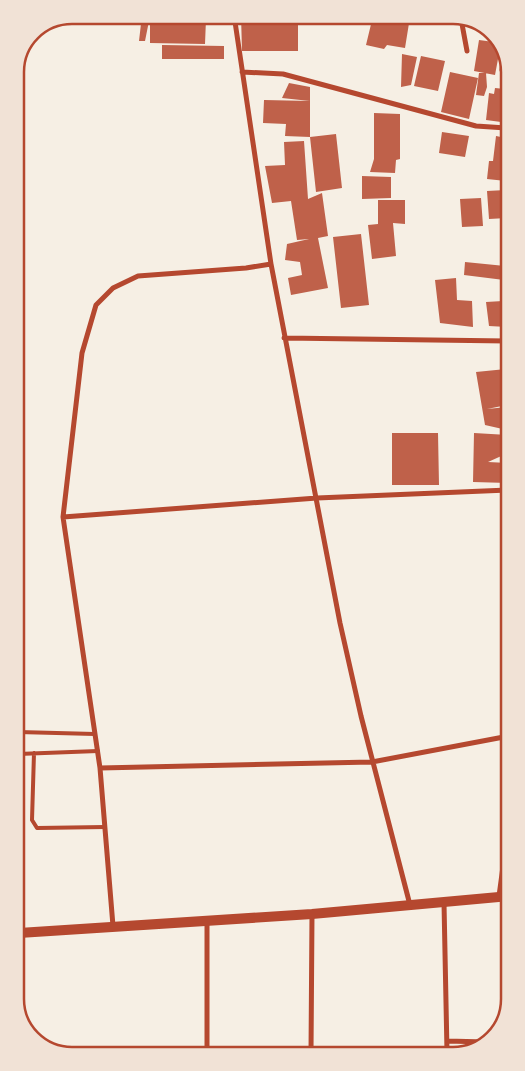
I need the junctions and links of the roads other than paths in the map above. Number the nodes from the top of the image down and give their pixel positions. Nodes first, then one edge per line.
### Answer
1 (235, 24) edge
2 (462, 24) edge
3 (467, 51) dead end
4 (242, 72) junction
5 (501, 128) edge
6 (271, 264) junction
7 (284, 338) junction
8 (501, 341) edge
9 (501, 490) edge
10 (317, 498) junction
11 (63, 517) junction
12 (24, 732) edge
13 (95, 734) junction
14 (501, 738) edge
15 (98, 751) junction
16 (34, 753) junction
17 (24, 754) edge
18 (372, 762) junction
19 (100, 768) junction
20 (105, 827) junction
21 (501, 896) edge
22 (444, 902) junction
23 (410, 905) junction
24 (312, 914) junction
25 (207, 919) junction
26 (113, 926) junction
27 (24, 933) edge
28 (448, 1041) junction
29 (476, 1042) edge
30 (206, 1047) edge
31 (311, 1047) edge
32 (447, 1047) edge

1 - 4 street
2 - 3 street
4 - 5 street
4 - 6 street
6 - 7 street
6 - 11 street
7 - 8 street
7 - 10 street
9 - 10 street
10 - 11 street
10 - 18 street
11 - 13 street
12 - 13 lane
13 - 15 street
14 - 18 street
15 - 16 lane
15 - 19 street
16 - 17 lane
16 - 20 lane
18 - 19 street
18 - 23 street
19 - 20 street
20 - 26 street
21 - 22 main road
22 - 23 main road
22 - 28 street
23 - 24 main road
24 - 25 main road
24 - 31 street
25 - 26 main road
25 - 30 street
26 - 27 main road
28 - 29 street
28 - 32 street

